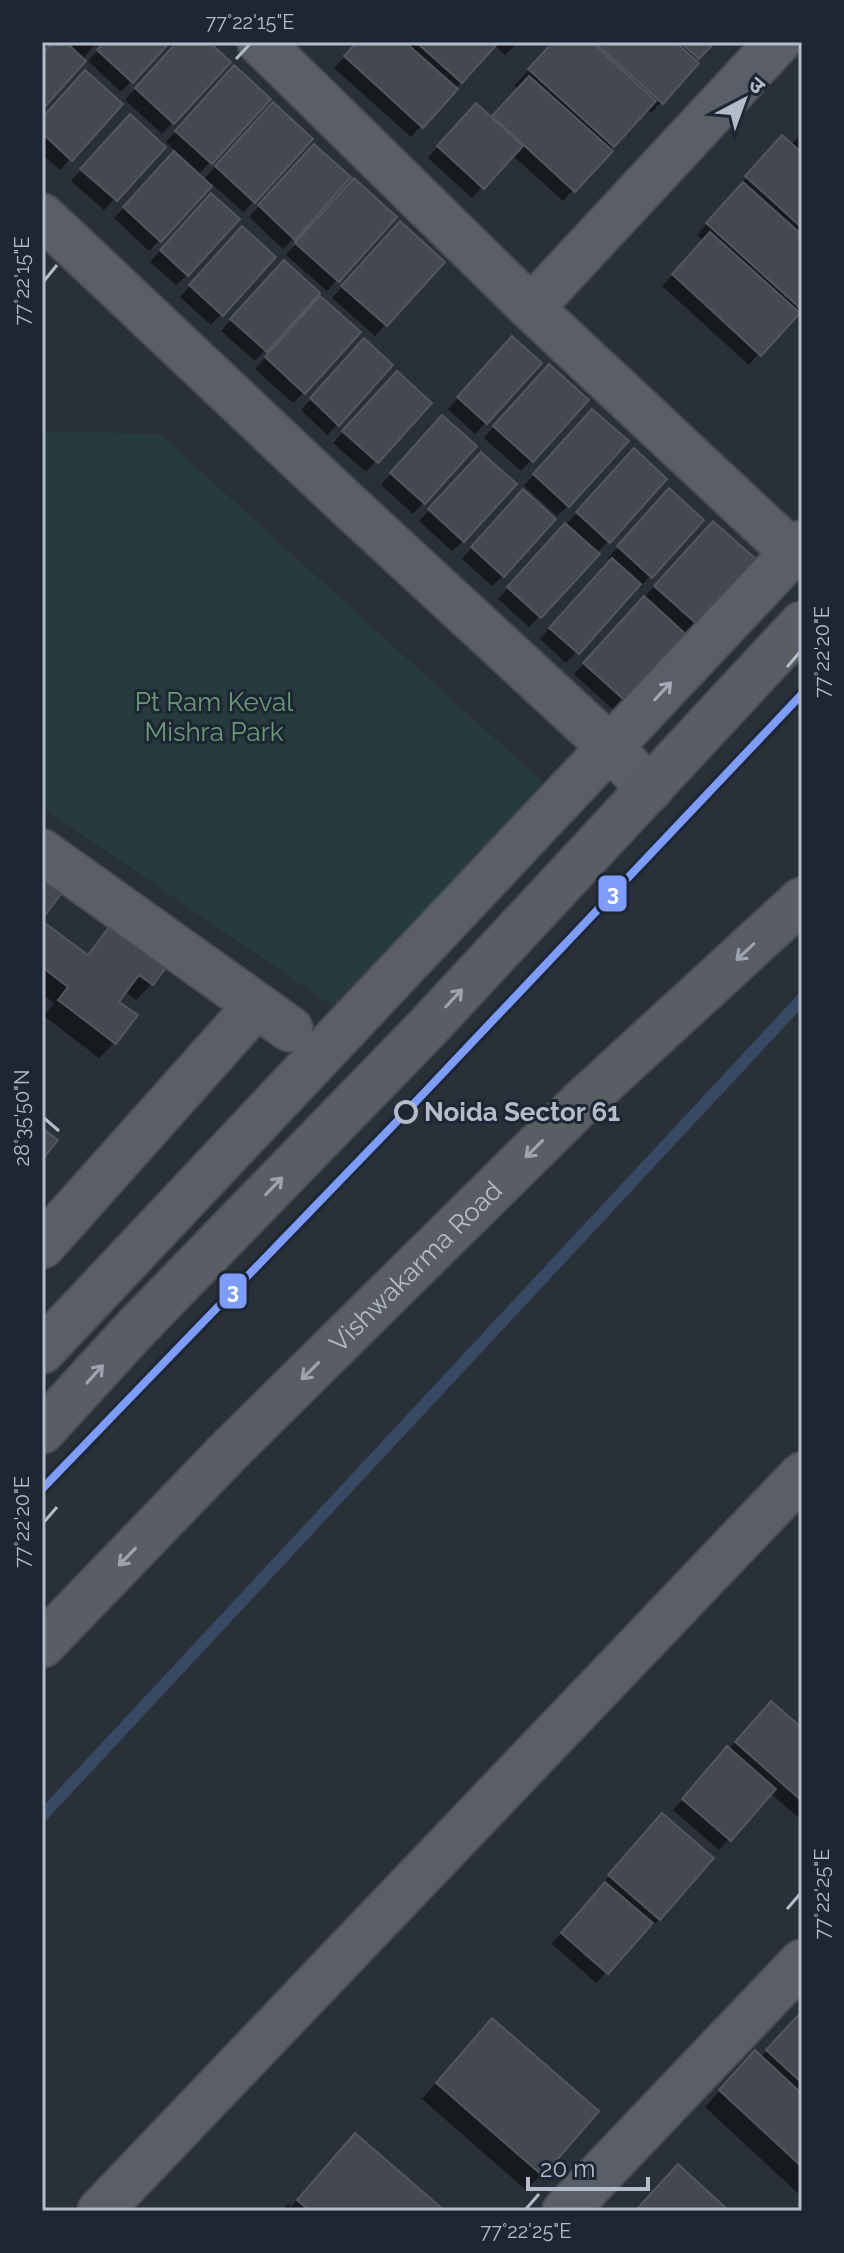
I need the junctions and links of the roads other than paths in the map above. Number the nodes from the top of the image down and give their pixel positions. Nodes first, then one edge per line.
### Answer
1 (778, 42) edge
2 (272, 46) edge
3 (42, 216) edge
4 (531, 308) junction
5 (797, 548) edge
6 (802, 624) edge
7 (802, 671) edge
8 (710, 725) junction
9 (610, 747) junction
10 (650, 789) junction
11 (42, 852) edge
12 (802, 900) edge
13 (42, 1246) edge
14 (58, 1308) edge
15 (42, 1351) edge
16 (42, 1431) edge
17 (802, 1475) edge
18 (42, 1645) edge
19 (802, 1962) edge
20 (100, 2211) edge
21 (565, 2211) edge

1 - 4 street
2 - 4 street
3 - 9 street
4 - 5 street
9 -> 5 street
6 - 8 main road
7 - 8 main road
8 - 10 main road
9 - 10 street
9 - 14 street
16 -> 10 main road
11 - 13 street
12 -> 18 main road, Vishwakarma Road
14 - 15 street
17 - 20 street
19 - 21 street

